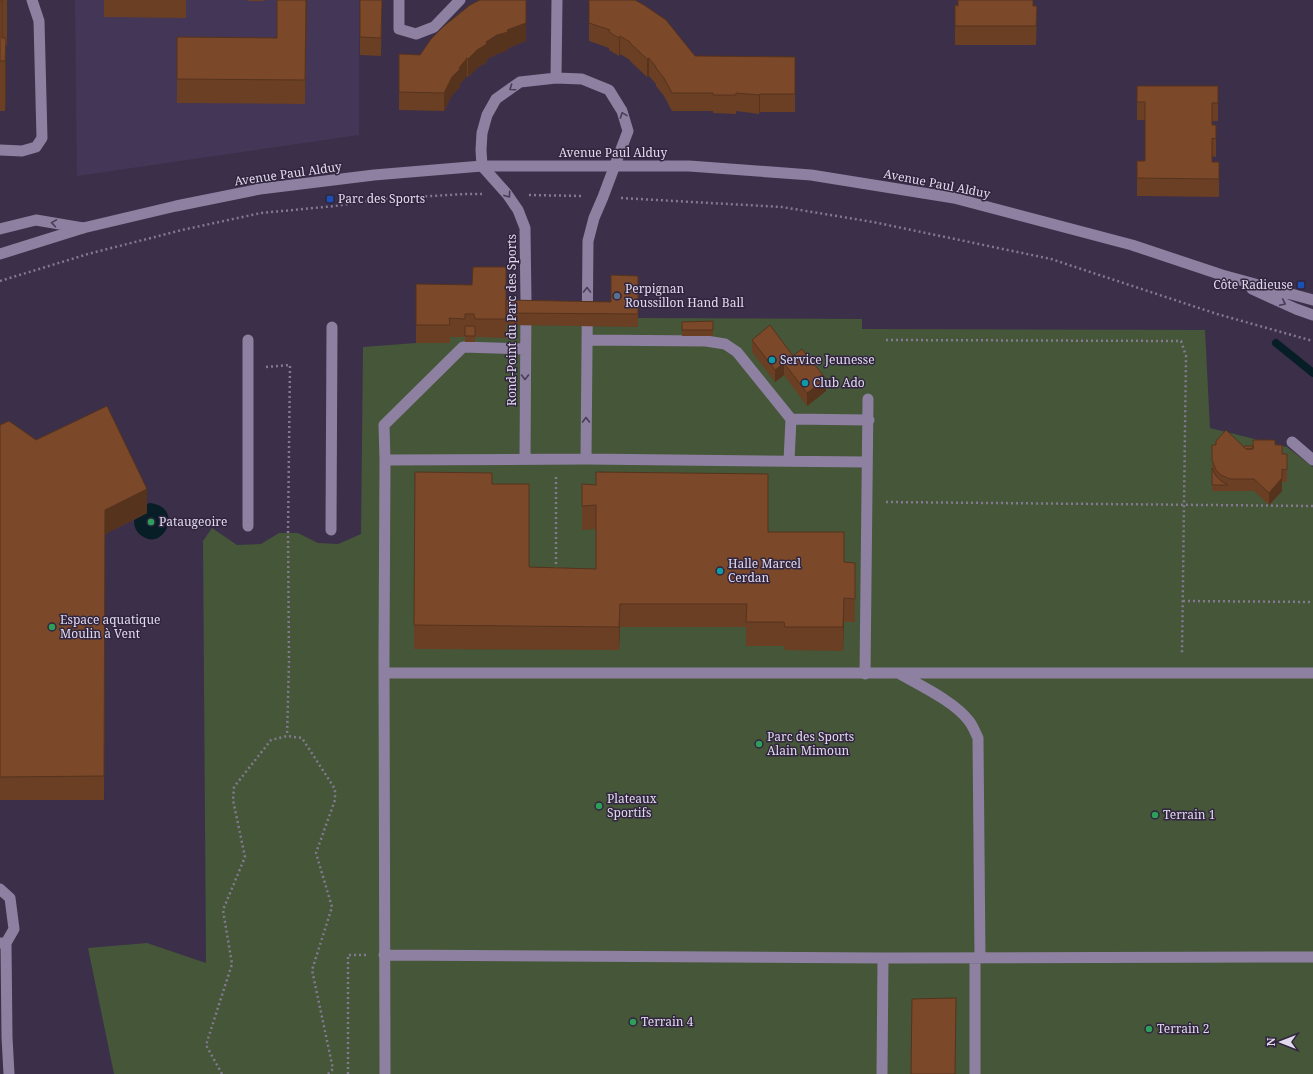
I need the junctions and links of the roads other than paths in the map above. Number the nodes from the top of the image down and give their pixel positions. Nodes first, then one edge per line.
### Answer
1 (32, 0) edge
2 (399, 0) edge
3 (460, 0) edge
4 (557, 0) edge
5 (556, 78) junction
6 (0, 150) edge
7 (615, 165) junction
8 (482, 166) junction
9 (83, 228) junction
10 (0, 229) edge
11 (0, 254) edge
12 (1222, 275) junction
13 (1313, 300) edge
14 (1313, 315) edge
15 (332, 327) dead end
16 (248, 340) dead end
17 (587, 340) junction
18 (525, 349) junction
19 (868, 400) dead end
20 (791, 419) junction
21 (869, 420) junction
22 (1292, 442) dead end
23 (525, 459) junction
24 (586, 459) junction
25 (385, 460) junction
26 (1313, 460) edge
27 (789, 461) junction
28 (867, 462) junction
29 (248, 526) dead end
30 (331, 530) dead end
31 (384, 673) junction
32 (1313, 673) edge
33 (865, 674) junction
34 (899, 674) junction
35 (0, 889) edge
36 (3, 943) edge
37 (384, 955) junction
38 (1313, 957) edge
39 (883, 958) junction
40 (977, 958) junction
41 (9, 1074) edge
42 (385, 1074) edge
43 (882, 1074) edge
44 (975, 1074) edge

1 - 6 street
2 - 3 street
4 - 5 street
7 -> 5 street
5 -> 8 street
7 - 8 street, Avenue Paul Alduy
7 - 12 street, Avenue Paul Alduy
17 -> 7 street
8 - 9 street, Avenue Paul Alduy
8 -> 18 street, Rond-Point du Parc des Sports
9 -> 10 street
9 - 11 street, Avenue Paul Alduy
12 - 13 street, Avenue Paul Alduy
12 -> 14 street, Avenue Paul Alduy
15 - 30 street
16 - 29 street
17 - 20 street
24 -> 17 street
18 -> 23 street, Rond-Point du Parc des Sports
18 - 25 street
19 - 21 street
20 - 21 street
20 - 27 street
21 - 28 street
22 - 26 street
23 - 24 street
23 - 25 street
24 - 27 street
25 - 31 street
27 - 28 street
28 - 33 street
31 - 33 street
31 - 37 street
32 - 34 street
33 - 34 street
34 - 40 street
35 - 36 street
36 - 41 street
37 - 39 street
37 - 42 street
38 - 40 street
39 - 40 street
39 - 43 street
40 - 44 street

